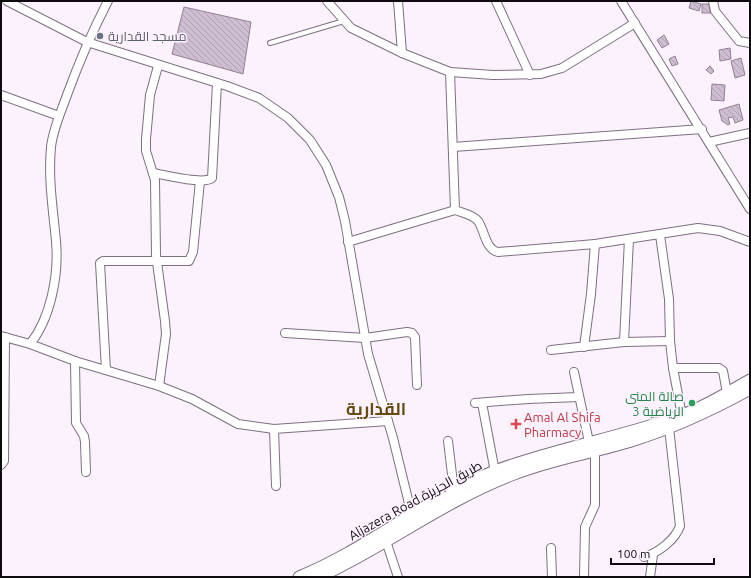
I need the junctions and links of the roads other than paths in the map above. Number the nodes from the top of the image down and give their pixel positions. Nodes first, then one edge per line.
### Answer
1 (7, 1) edge
2 (108, 1) edge
3 (327, 1) edge
4 (398, 1) edge
5 (496, 1) edge
6 (621, 1) edge
7 (713, 1) edge
8 (18, 4) edge
9 (344, 21) junction
10 (635, 23) junction
11 (87, 42) junction
12 (270, 43) dead end
13 (750, 43) edge
14 (402, 53) junction
15 (158, 66) junction
16 (450, 72) junction
17 (530, 75) junction
18 (217, 83) junction
19 (1, 95) edge
20 (59, 116) junction
21 (702, 129) junction
22 (750, 133) edge
23 (709, 142) junction
24 (453, 147) junction
25 (153, 173) junction
26 (200, 181) junction
27 (750, 209) edge
28 (454, 210) junction
29 (660, 235) junction
30 (629, 239) junction
31 (348, 242) junction
32 (750, 242) edge
33 (595, 244) junction
34 (157, 262) junction
35 (285, 333) dead end
36 (3, 337) edge
37 (365, 338) junction
38 (670, 341) junction
39 (624, 342) junction
40 (30, 344) junction
41 (584, 347) junction
42 (551, 350) dead end
43 (75, 361) junction
44 (673, 368) junction
45 (106, 370) junction
46 (574, 372) dead end
47 (750, 380) edge
48 (417, 385) dead end
49 (159, 386) junction
50 (750, 389) edge
51 (727, 393) junction
52 (579, 397) junction
53 (682, 416) junction
54 (388, 421) junction
55 (669, 428) junction
56 (274, 429) junction
57 (448, 441) dead end
58 (592, 446) junction
59 (1, 465) edge
60 (86, 472) dead end
61 (494, 472) junction
62 (276, 486) dead end
63 (454, 491) junction
64 (413, 520) junction
65 (386, 541) junction
66 (551, 548) dead end
67 (299, 577) edge
68 (319, 577) edge
69 (398, 577) edge
70 (552, 577) edge
71 (584, 577) edge
72 (650, 577) edge

1 - 8 street
2 - 11 street
3 - 9 street
4 - 14 street
5 - 17 street
6 - 10 street
7 - 13 street
8 - 11 street
9 - 12 lane
9 - 14 street
10 - 17 street
10 - 21 street
11 - 15 street
11 - 20 street
14 - 16 street
15 - 18 street
15 - 25 street
16 - 17 street
16 - 24 street
18 - 26 street
18 - 31 street
19 - 20 street
20 - 40 street
21 - 23 street
21 - 24 street
22 - 23 street
23 - 27 street
24 - 28 street
25 - 26 street
25 - 34 street
26 - 34 street
28 - 31 street
28 - 33 street
29 - 30 street
29 - 32 street
29 - 38 street
30 - 33 street
30 - 39 street
31 - 37 street
33 - 41 street
34 - 45 street
34 - 49 street
35 - 37 street
36 - 40 street
36 - 59 street
37 - 48 street
37 - 54 street
38 - 39 street
38 - 44 street
39 - 41 street
40 - 43 street
41 - 42 street
43 - 45 street
43 - 60 street
44 - 51 street
44 - 53 street
45 - 49 street
46 - 52 street
47 - 51 main road, Aljazera Road طريق الجزيزة
49 - 56 street
50 - 55 main road, Aljazera Road طريق الجزيزة
51 - 53 main road, Aljazera Road طريق الجزيزة
52 - 58 street
52 - 61 street
53 - 58 main road, Aljazera Road طريق الجزيزة
54 - 56 street
54 - 64 street
55 - 58 main road, Aljazera Road طريق الجزيزة
55 - 72 street
56 - 62 street
57 - 63 street
58 - 61 main road, Aljazera Road طريق الجزيزة
58 - 64 main road, Aljazera Road طريق الجزيزة
58 - 71 street
61 - 63 main road, Aljazera Road طريق الجزيزة
63 - 64 main road, Aljazera Road طريق الجزيزة
64 - 65 main road, Aljazera Road طريق الجزيزة
64 - 67 main road, Aljazera Road طريق الجزيزة
65 - 68 main road, Aljazera Road طريق الجزيزة
65 - 69 street
66 - 70 street

